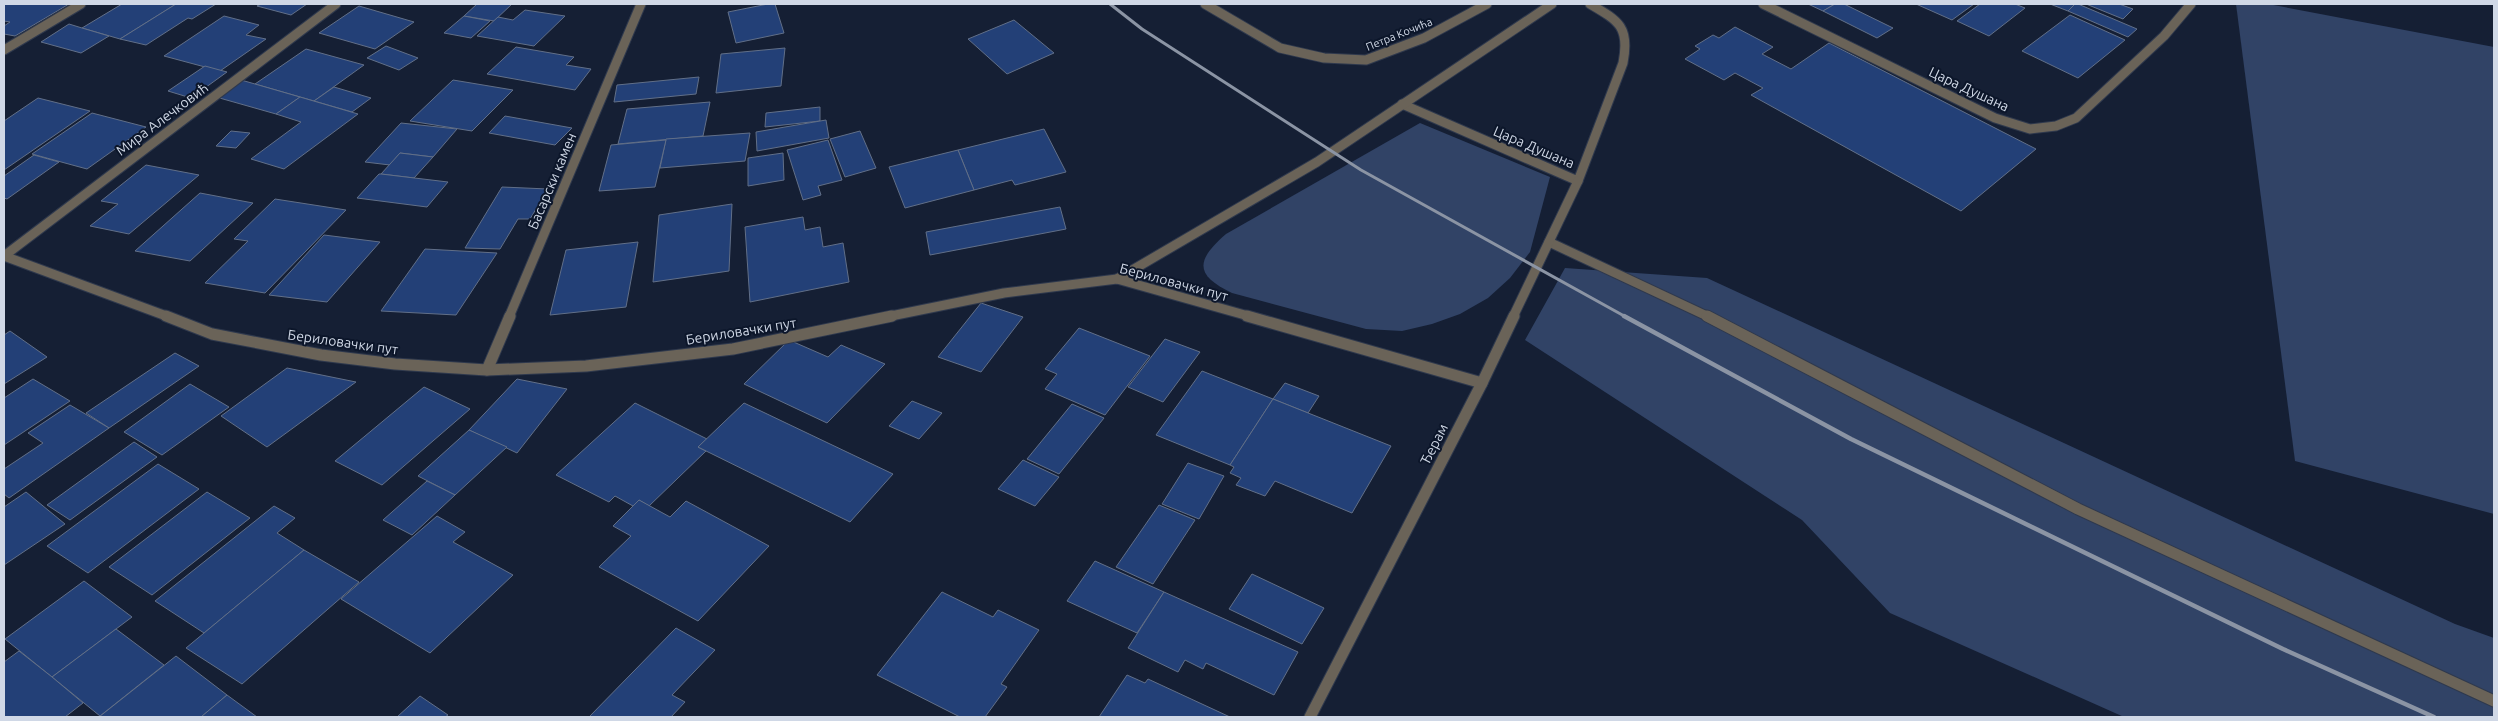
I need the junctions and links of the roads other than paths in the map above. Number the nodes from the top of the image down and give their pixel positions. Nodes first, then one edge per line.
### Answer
1 (81, 4) edge
2 (336, 4) edge
3 (642, 4) edge
4 (1205, 4) edge
5 (1487, 4) edge
6 (1552, 4) edge
7 (1590, 4) edge
8 (1763, 4) edge
9 (2191, 4) edge
10 (4, 50) edge
11 (1402, 104) junction
12 (1578, 181) junction
13 (1549, 242) junction
14 (4, 256) edge
15 (1117, 279) junction
16 (487, 370) junction
17 (1482, 383) junction
18 (2494, 701) edge
19 (1310, 717) edge

1 - 10 street
2 - 14 street, Мира Алечковић
3 - 16 street, Басарски камен
4 - 5 street, Петра Кочића
6 - 11 street
7 - 12 street, Цара Душана
8 - 9 street, Цара Душана
11 - 12 street, Цара Душана
11 - 15 street
12 - 13 street, Ђерам
13 - 17 street, Ђерам
13 - 18 street
14 - 16 street, Бериловачки пут
15 - 16 street, Бериловачки пут
15 - 17 street, Бериловачки пут
17 - 19 street, Ђерам

